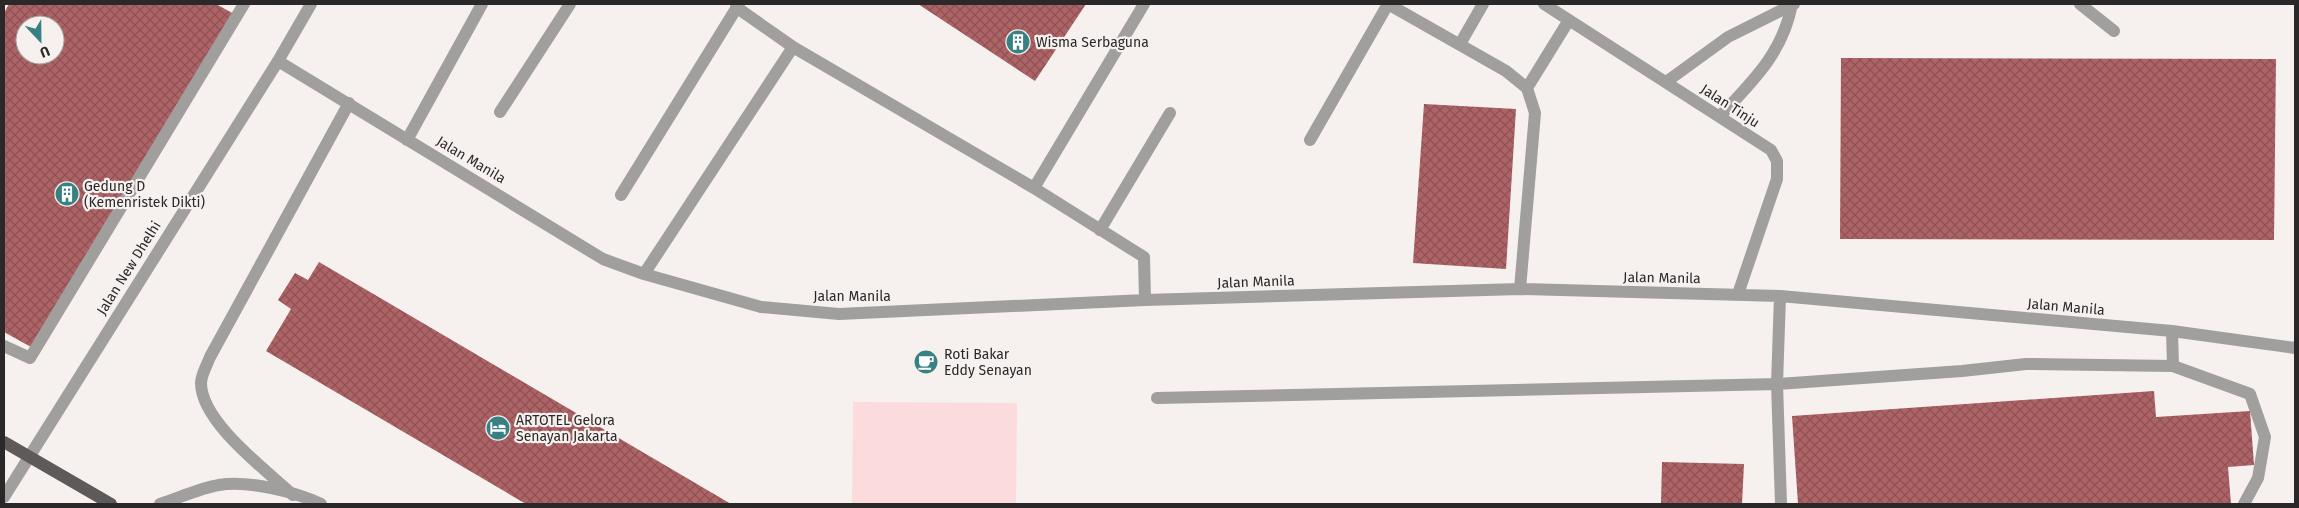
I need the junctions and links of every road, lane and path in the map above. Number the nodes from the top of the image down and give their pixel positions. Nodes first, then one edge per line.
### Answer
1 (244, 4) edge
2 (311, 4) edge
3 (482, 4) edge
4 (570, 4) edge
5 (1144, 4) edge
6 (1388, 4) edge
7 (1483, 4) edge
8 (1544, 4) edge
9 (1793, 4) edge
10 (2080, 4) edge
11 (738, 6) edge
12 (1569, 20) junction
13 (2114, 31) dead end
14 (1460, 44) junction
15 (793, 47) junction
16 (278, 61) junction
17 (1666, 82) junction
18 (1527, 88) junction
19 (349, 102) junction
20 (500, 112) dead end
21 (1170, 113) dead end
22 (1720, 116) junction
23 (407, 140) junction
24 (1310, 140) dead end
25 (1034, 188) junction
26 (621, 195) dead end
27 (1100, 230) junction
28 (644, 274) junction
29 (1520, 289) junction
30 (1738, 294) junction
31 (1780, 296) junction
32 (1145, 300) junction
33 (2172, 331) junction
34 (4, 346) edge
35 (2295, 348) edge
36 (2173, 366) junction
37 (1776, 384) junction
38 (1157, 398) dead end
39 (4, 442) edge
40 (29, 455) junction
41 (293, 495) junction
42 (4, 497) edge
43 (111, 504) edge
44 (160, 504) edge
45 (321, 504) edge
46 (1781, 504) edge
47 (2244, 504) edge

1 - 34 street
2 - 16 street, Jalan New Dhelhi
3 - 23 street
4 - 20 street
5 - 25 street
6 - 14 street
6 - 24 street
7 - 14 street
8 - 12 street, Jalan Tinju
9 - 17 street
9 - 22 street
10 - 13 street
11 - 15 street
11 - 26 street
12 - 17 street, Jalan Tinju
12 - 18 street
14 - 18 street
15 - 25 street
15 - 28 street
16 - 19 street, Jalan Manila
16 - 40 street, Jalan New Dhelhi
17 - 22 street, Jalan Tinju
18 - 29 street
19 - 23 street, Jalan Manila
19 - 41 street
21 - 27 street
22 - 30 street, Jalan Tinju
23 - 28 street, Jalan Manila
25 - 27 street
27 - 32 street
28 - 32 street, Jalan Manila
29 - 30 street, Jalan Manila
29 - 32 street, Jalan Manila
30 - 31 street, Jalan Manila
31 - 33 street, Jalan Manila
31 - 37 street
33 - 35 street, Jalan Manila
33 - 36 street
36 - 37 street
36 - 47 street
37 - 38 street
37 - 46 street
39 - 40 main road
40 - 42 street, Jalan New Dhelhi
40 - 43 main road
41 - 44 street
41 - 45 street

